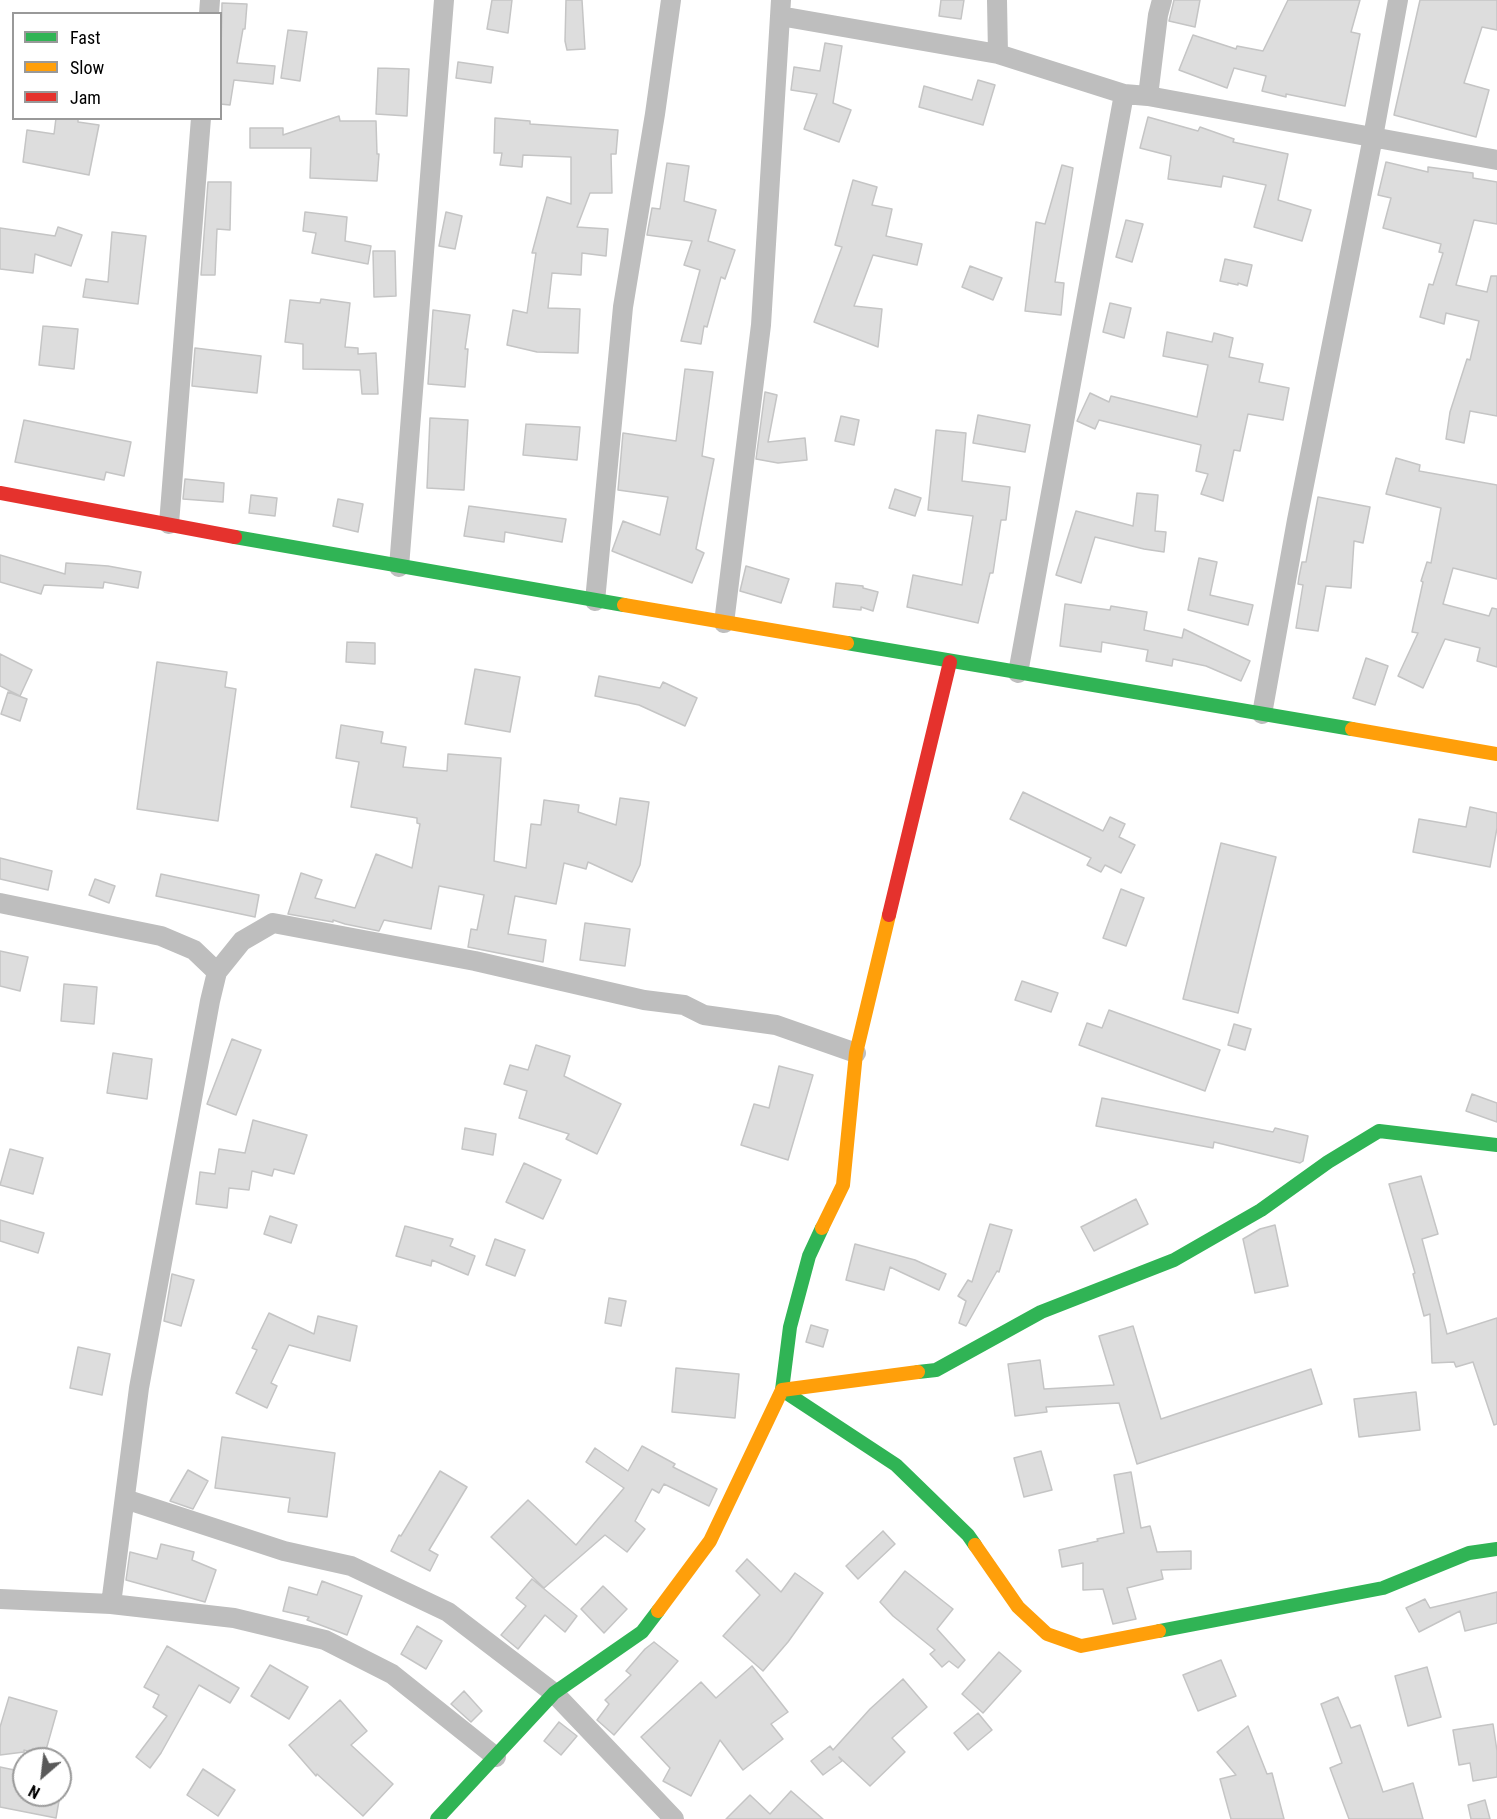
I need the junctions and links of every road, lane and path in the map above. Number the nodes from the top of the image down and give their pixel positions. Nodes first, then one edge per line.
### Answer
1 (444, 0) edge
2 (671, 0) edge
3 (997, 0) edge
4 (1162, 0) edge
5 (1398, 0) edge
6 (781, 8) edge
7 (998, 54) junction
8 (1124, 94) junction
9 (1148, 96) junction
10 (201, 120) edge
11 (1373, 137) junction
12 (1497, 160) edge
13 (0, 493) edge
14 (169, 524) junction
15 (399, 567) junction
16 (595, 601) junction
17 (724, 623) junction
18 (950, 662) junction
19 (1018, 673) junction
20 (1262, 714) junction
21 (1497, 754) edge
22 (0, 903) edge
23 (218, 972) junction
24 (856, 1053) junction
25 (1497, 1145) edge
26 (782, 1389) junction
27 (125, 1499) junction
28 (1497, 1549) edge
29 (0, 1599) edge
30 (111, 1604) junction
31 (554, 1693) junction
32 (496, 1757) junction
33 (437, 1819) edge
34 (674, 1819) edge

1 - 15 street
2 - 16 street
3 - 7 street
4 - 9 street
5 - 11 street
6 - 7 street
6 - 17 street
7 - 8 street
8 - 9 street
8 - 19 street
9 - 11 street
10 - 14 street
11 - 12 street
11 - 20 street
13 - 14 street
14 - 15 street
15 - 16 street
16 - 17 street
17 - 18 street
18 - 19 street
18 - 24 street
19 - 20 street
20 - 21 street
22 - 23 street
23 - 24 street
23 - 27 street
24 - 26 street
25 - 26 street
26 - 28 street
26 - 31 street
27 - 30 street
27 - 31 street
29 - 30 street
30 - 32 street
31 - 32 street
31 - 34 street
32 - 33 street

